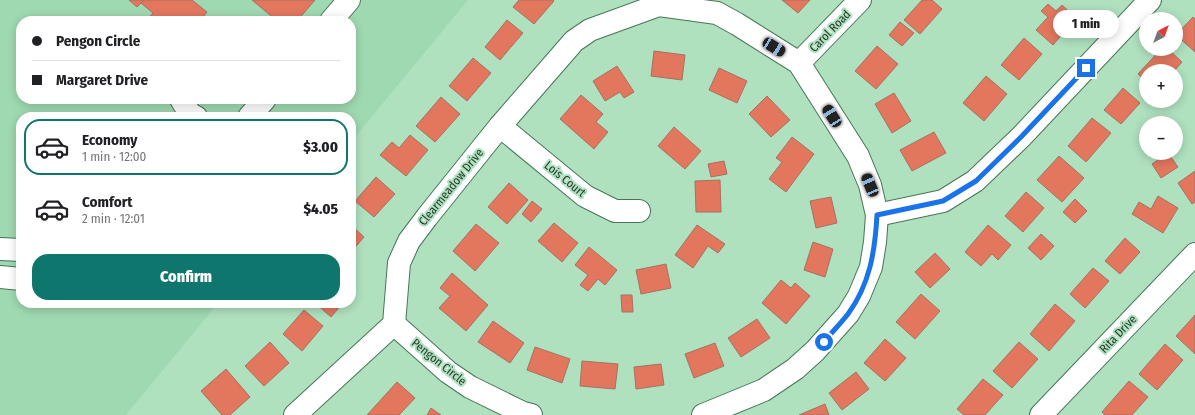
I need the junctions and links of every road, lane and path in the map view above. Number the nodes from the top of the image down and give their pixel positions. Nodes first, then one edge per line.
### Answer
1 (349, 0) edge
2 (860, 0) edge
3 (1150, 0) edge
4 (659, 2) edge
5 (335, 16) edge
6 (799, 63) junction
7 (261, 104) edge
8 (253, 112) edge
9 (500, 126) junction
10 (639, 211) dead end
11 (877, 215) junction
12 (0, 249) edge
13 (16, 250) edge
14 (1195, 254) edge
15 (0, 277) edge
16 (16, 279) edge
17 (394, 324) junction
18 (295, 415) edge
19 (531, 415) edge
20 (703, 415) edge
21 (1041, 415) edge

1 - 5 street
2 - 6 street, Carol Road
3 - 11 street
4 - 6 street
4 - 9 street, Clearmeadow Drive
6 - 11 street
7 - 8 street
9 - 10 street, Lois Court
9 - 17 street, Clearmeadow Drive
11 - 20 street
12 - 13 street
14 - 21 street, Rita Drive
15 - 16 street
17 - 18 street
17 - 19 street, Pengon Circle

